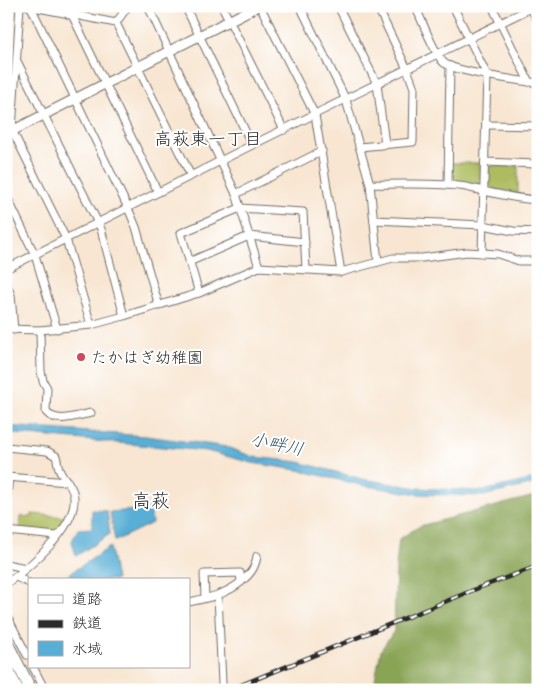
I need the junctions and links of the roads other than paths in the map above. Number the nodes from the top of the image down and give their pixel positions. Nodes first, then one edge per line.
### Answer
1 (20, 6) edge
2 (30, 6) edge
3 (72, 6) edge
4 (128, 6) edge
5 (148, 6) edge
6 (185, 6) edge
7 (222, 6) edge
8 (259, 6) edge
9 (300, 6) edge
10 (338, 6) edge
11 (377, 6) edge
12 (415, 6) edge
13 (453, 6) edge
14 (492, 6) edge
15 (532, 7) edge
16 (71, 15) junction
17 (229, 21) junction
18 (116, 22) junction
19 (538, 22) edge
20 (500, 24) junction
21 (199, 36) junction
22 (468, 39) junction
23 (168, 52) junction
24 (438, 55) junction
25 (18, 63) junction
26 (450, 66) junction
27 (137, 68) junction
28 (407, 69) junction
29 (487, 75) junction
30 (529, 82) junction
31 (106, 83) junction
32 (377, 84) junction
33 (538, 84) edge
34 (76, 99) junction
35 (346, 100) junction
36 (44, 115) junction
37 (315, 115) junction
38 (486, 125) junction
39 (538, 126) edge
40 (284, 130) junction
41 (9, 132) edge
42 (385, 144) junction
43 (252, 145) junction
44 (359, 148) junction
45 (322, 151) junction
46 (222, 160) junction
47 (485, 162) junction
48 (538, 164) edge
49 (191, 176) junction
50 (370, 184) junction
51 (448, 185) junction
52 (158, 192) junction
53 (484, 192) junction
54 (236, 194) junction
55 (6, 195) edge
56 (538, 200) edge
57 (128, 208) junction
58 (240, 208) junction
59 (374, 220) junction
60 (98, 223) junction
61 (483, 225) junction
62 (538, 232) edge
63 (249, 236) junction
64 (66, 239) junction
65 (305, 242) junction
66 (482, 253) junction
67 (35, 255) junction
68 (538, 261) edge
69 (189, 262) junction
70 (378, 262) junction
71 (259, 267) junction
72 (6, 269) edge
73 (306, 269) junction
74 (341, 272) junction
75 (6, 283) edge
76 (199, 293) junction
77 (159, 306) junction
78 (124, 316) junction
79 (92, 325) junction
80 (10, 329) edge
81 (57, 329) junction
82 (40, 330) junction
83 (91, 414) dead end
84 (6, 447) edge
85 (7, 477) edge
86 (68, 482) junction
87 (6, 504) edge
88 (6, 531) edge
89 (57, 536) junction
90 (257, 556) dead end
91 (6, 564) edge
92 (26, 568) junction
93 (16, 577) junction
94 (241, 582) junction
95 (28, 583) edge
96 (6, 584) edge
97 (218, 596) junction
98 (205, 598) junction
99 (190, 602) edge
100 (6, 614) edge
101 (6, 641) edge
102 (28, 656) edge
103 (6, 667) edge
104 (34, 668) edge
105 (222, 683) dead end
106 (18, 690) edge
107 (31, 690) edge
108 (45, 690) edge

1 - 25 street
2 - 16 street
2 - 34 street
3 - 16 street
4 - 18 street
5 - 23 street
6 - 21 street
7 - 17 street
8 - 17 street
8 - 37 street
9 - 35 street
10 - 32 street
11 - 28 street
12 - 24 street
13 - 22 street
14 - 20 street
15 - 19 street
15 - 20 street
16 - 18 street
16 - 31 street
17 - 21 street
17 - 40 street
18 - 27 street
20 - 22 street
20 - 30 street
21 - 23 street
21 - 43 street
22 - 24 street
22 - 29 street
23 - 27 street
23 - 46 street
24 - 26 street
24 - 28 street
25 - 36 street
25 - 41 street
26 - 29 street
26 - 51 street
27 - 31 street
27 - 49 street
28 - 32 street
28 - 42 street
29 - 30 street
29 - 38 street
30 - 33 street
31 - 34 street
31 - 52 street
32 - 35 street
32 - 42 street
34 - 36 street
34 - 57 street
35 - 37 street
35 - 44 street
36 - 41 street
36 - 60 street
37 - 40 street
37 - 45 street
38 - 39 street
38 - 47 street
40 - 43 street
41 - 64 street
42 - 44 street
43 - 46 street
44 - 50 street
45 - 54 street
45 - 74 street
46 - 49 street
46 - 54 street
47 - 48 street
47 - 53 street
49 - 52 street
50 - 51 street
50 - 59 street
51 - 53 street
52 - 57 street
53 - 56 street
53 - 61 street
54 - 58 street
55 - 67 street
57 - 60 street
57 - 77 street
58 - 63 street
58 - 65 street
58 - 69 street
59 - 61 street
59 - 70 street
60 - 64 street
60 - 78 street
61 - 62 street
61 - 66 street
63 - 65 street
63 - 69 street
63 - 71 street
64 - 67 street
64 - 79 street
65 - 73 street
66 - 68 street
66 - 70 street
67 - 72 street
67 - 81 street
69 - 76 street
70 - 74 street
71 - 73 street
71 - 76 street
73 - 74 street
75 - 80 street
76 - 77 street
77 - 78 street
78 - 79 street
79 - 81 street
80 - 82 street
81 - 82 street
82 - 83 street
84 - 86 street
85 - 86 street
85 - 87 street
86 - 89 street
88 - 89 street
89 - 92 street
90 - 94 street
91 - 92 street
92 - 93 street
93 - 95 street
93 - 96 street
94 - 97 street
94 - 98 street
97 - 98 street
97 - 105 street
98 - 99 street
100 - 102 street
101 - 107 highway
103 - 106 highway
104 - 108 street

